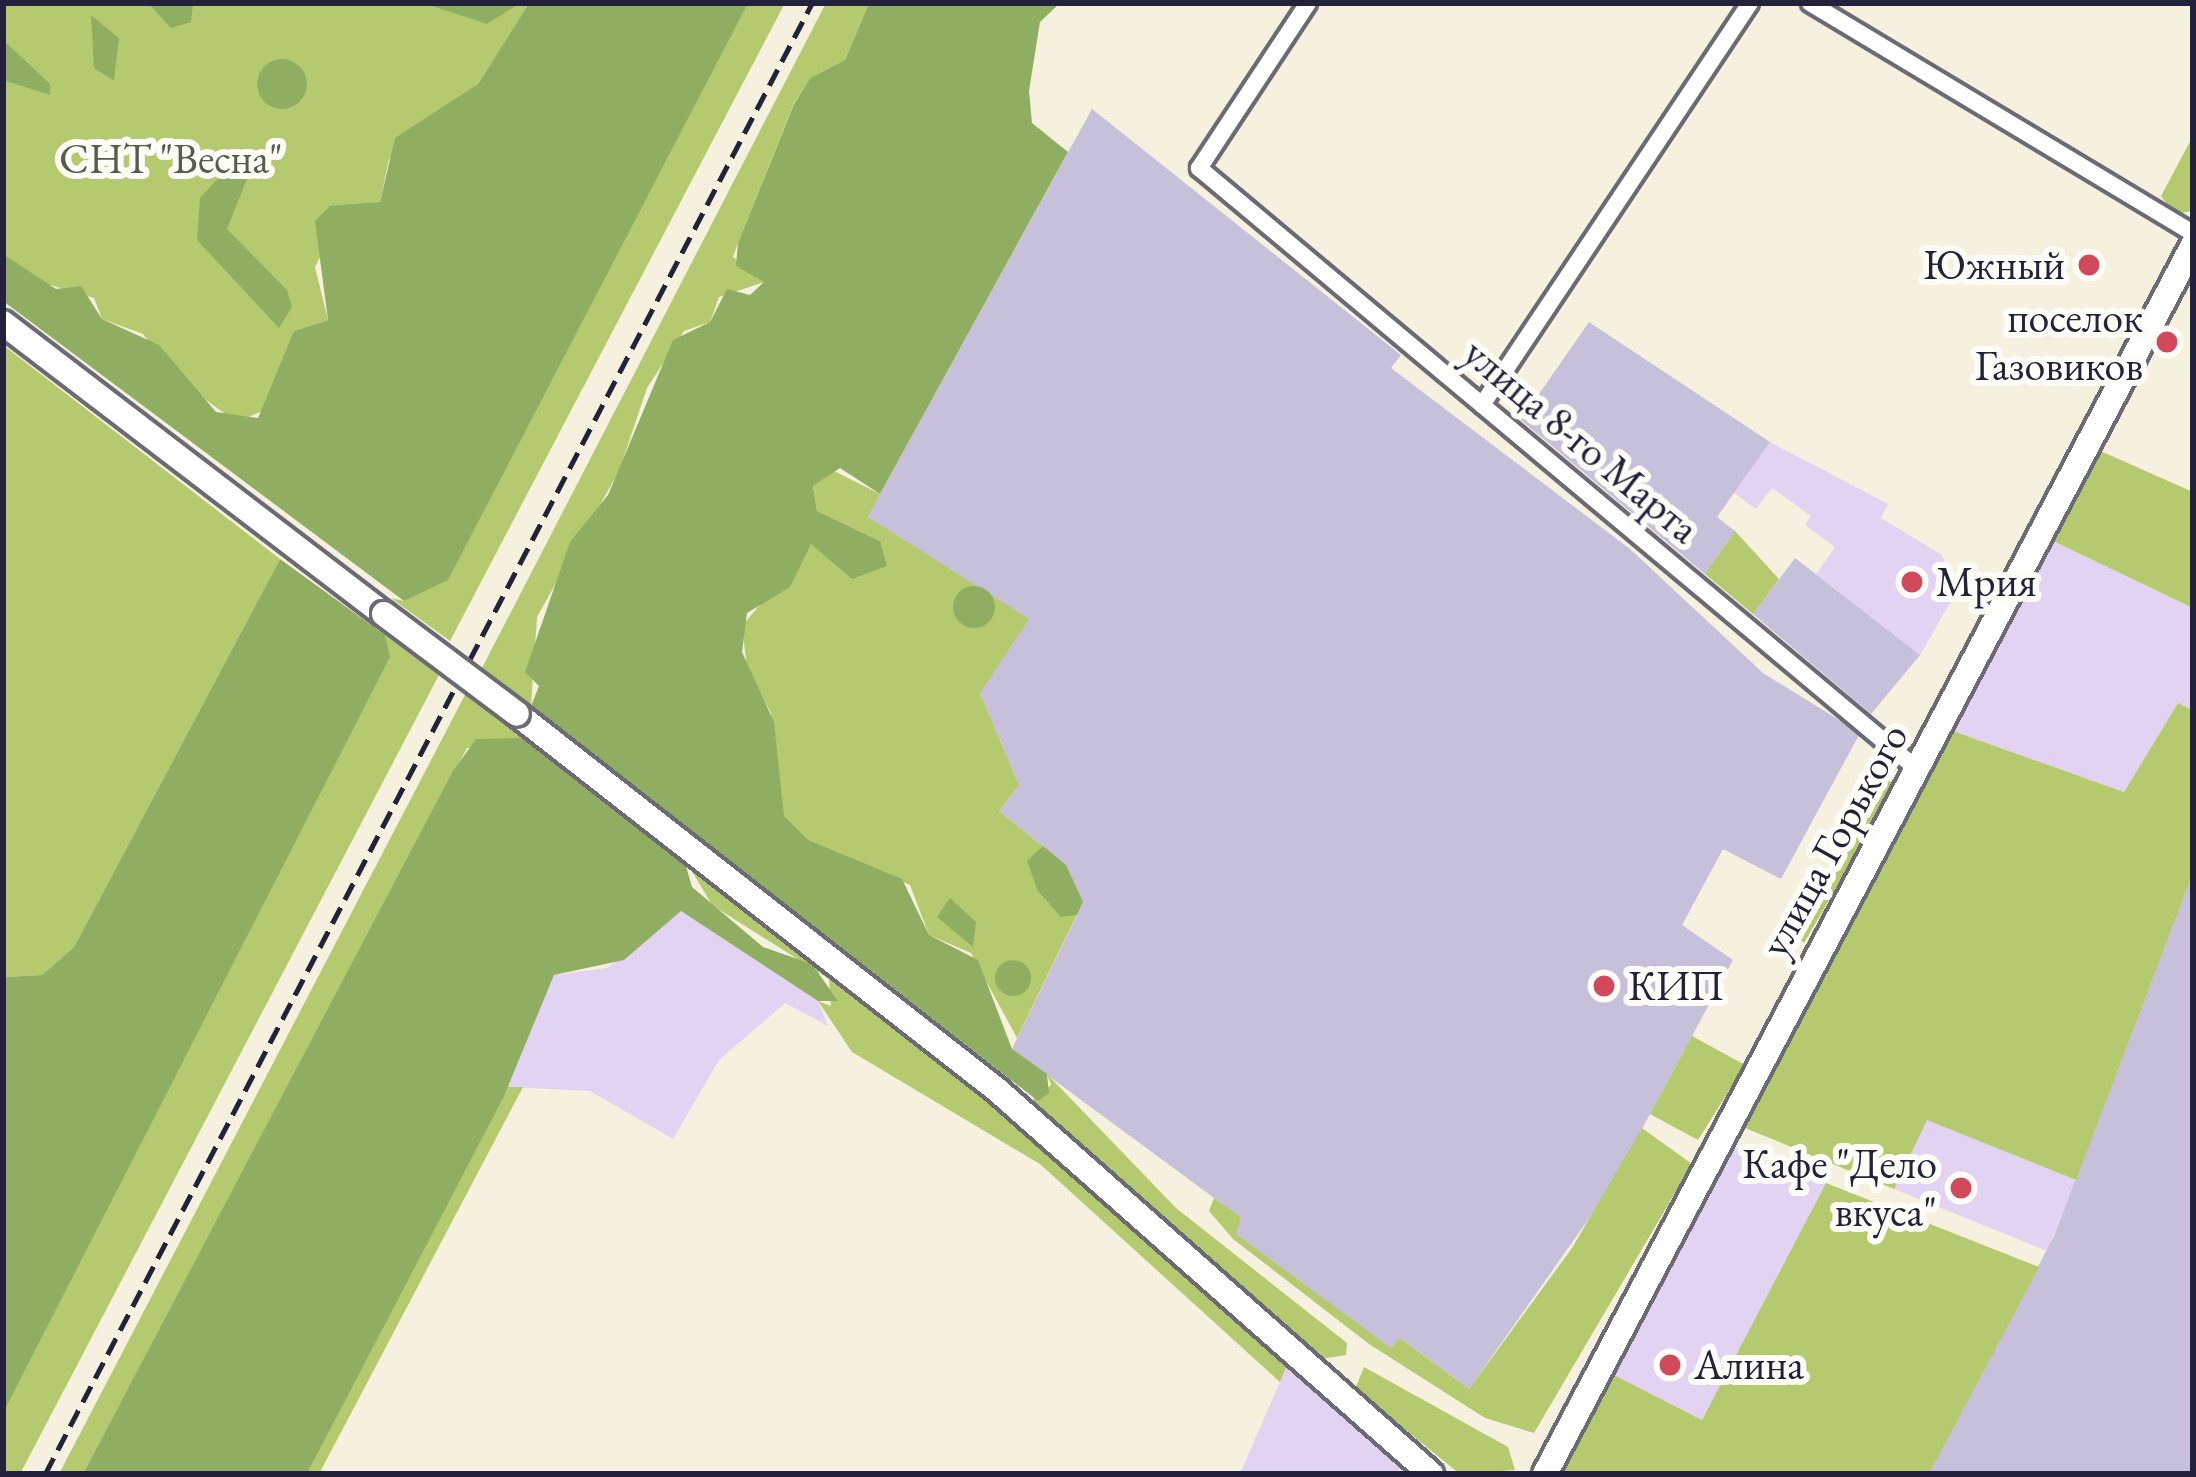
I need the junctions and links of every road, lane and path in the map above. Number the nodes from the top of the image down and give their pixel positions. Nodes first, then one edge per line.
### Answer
1 (1308, 3) edge
2 (1750, 3) edge
3 (1810, 3) edge
4 (2193, 233) edge
5 (2193, 245) edge
6 (3, 323) edge
7 (1482, 405) junction
8 (1917, 769) junction
9 (1431, 1474) edge
10 (1545, 1474) edge

1 - 7 street, улица 8-го Марта
2 - 7 street
3 - 4 street
5 - 8 main road, улица Горького
6 - 9 main road, bridge
7 - 8 street, улица 8-го Марта
8 - 10 main road, улица Горького

